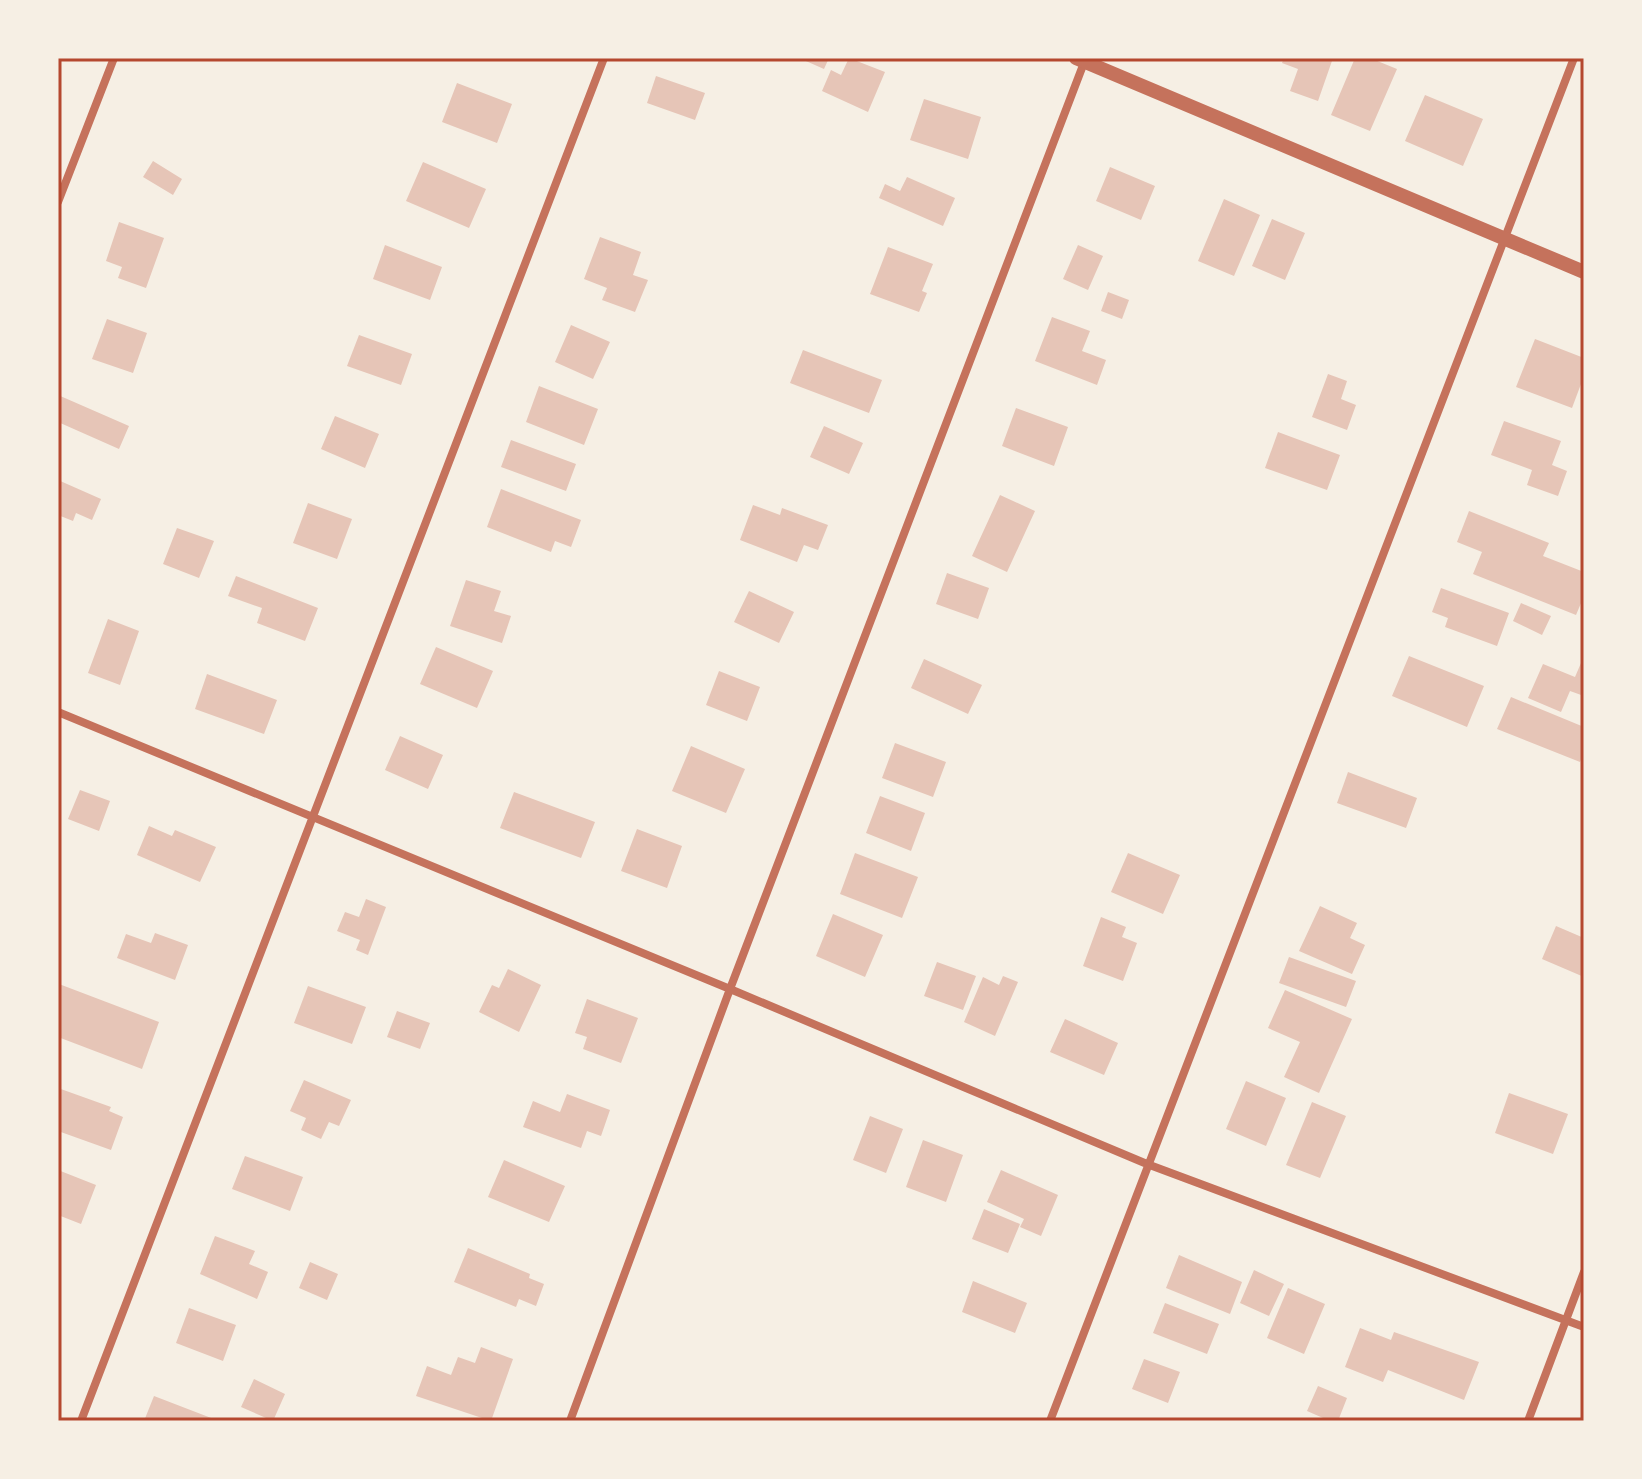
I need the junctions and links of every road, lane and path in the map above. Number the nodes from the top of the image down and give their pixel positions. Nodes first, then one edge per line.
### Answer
1 (114, 58) edge
2 (604, 58) edge
3 (1574, 58) edge
4 (1082, 59) edge
5 (58, 202) edge
6 (1504, 240) junction
7 (1584, 272) edge
8 (58, 712) edge
9 (313, 818) junction
10 (730, 989) junction
11 (1147, 1164) junction
12 (1584, 1272) edge
13 (1566, 1319) junction
14 (1584, 1327) edge
15 (81, 1421) edge
16 (570, 1421) edge
17 (1050, 1421) edge
18 (1528, 1421) edge

1 - 5 street
2 - 9 street
3 - 6 street
4 - 6 street
4 - 10 street
6 - 7 street
6 - 11 street
8 - 9 street
9 - 10 street
9 - 15 street
10 - 11 street
10 - 16 street
11 - 13 street
11 - 17 street
12 - 13 street
13 - 14 street
13 - 18 street

